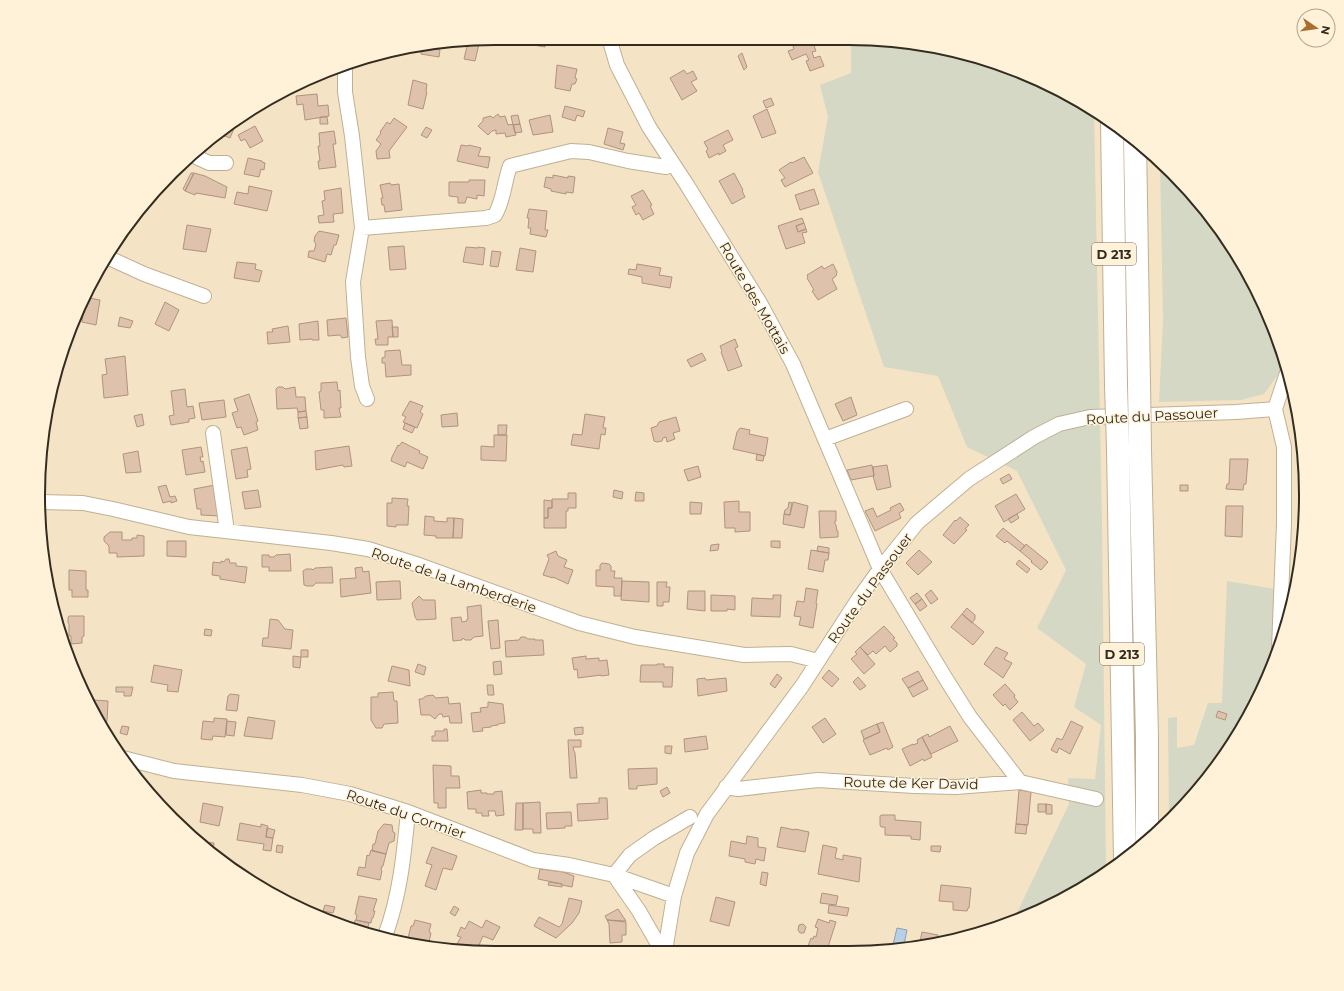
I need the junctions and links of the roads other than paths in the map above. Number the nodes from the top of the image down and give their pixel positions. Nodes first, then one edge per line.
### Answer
1 (611, 45) edge
2 (345, 71) edge
3 (1112, 130) edge
4 (1134, 147) edge
5 (197, 158) edge
6 (226, 163) dead end
7 (673, 164) junction
8 (362, 228) junction
9 (112, 259) edge
10 (204, 296) dead end
11 (1284, 381) edge
12 (367, 399) dead end
13 (1275, 408) junction
14 (906, 409) dead end
15 (213, 432) dead end
16 (824, 439) junction
17 (45, 502) edge
18 (227, 531) junction
19 (880, 569) junction
20 (1280, 625) edge
21 (818, 661) junction
22 (131, 760) edge
23 (1020, 782) junction
24 (726, 788) junction
25 (1096, 799) dead end
26 (408, 812) junction
27 (690, 817) dead end
28 (1147, 833) edge
29 (1125, 851) edge
30 (614, 875) junction
31 (674, 896) junction
32 (385, 932) edge
33 (661, 946) edge
34 (665, 946) edge

1 - 7 street, Route des Mottais
2 - 8 street
3 - 29 highway, D 213, bridge
4 - 28 highway, D 213, bridge
5 - 6 street
7 - 8 street
7 - 16 street, Route des Mottais
8 - 12 street
9 - 10 street
11 - 13 street
13 - 19 street, Route du Passouer
13 - 20 street
14 - 16 street
15 - 18 street
16 - 19 street, Route des Mottais
17 - 18 street, Route de la Lamberderie
18 - 21 street, Route de la Lamberderie
19 - 21 street, Route du Passouer
19 - 23 street, Route des Mottais
21 - 24 street, Route du Passouer
22 - 26 street, Route du Cormier
23 - 24 street, Route de Ker David
23 - 25 street, Route de Ker David
24 - 31 street, Route du Passouer
26 - 30 street, Route du Cormier
26 - 32 street
27 - 30 street
30 - 31 street, Route du Cormier
30 - 33 street
31 - 34 street, Route du Passouer

